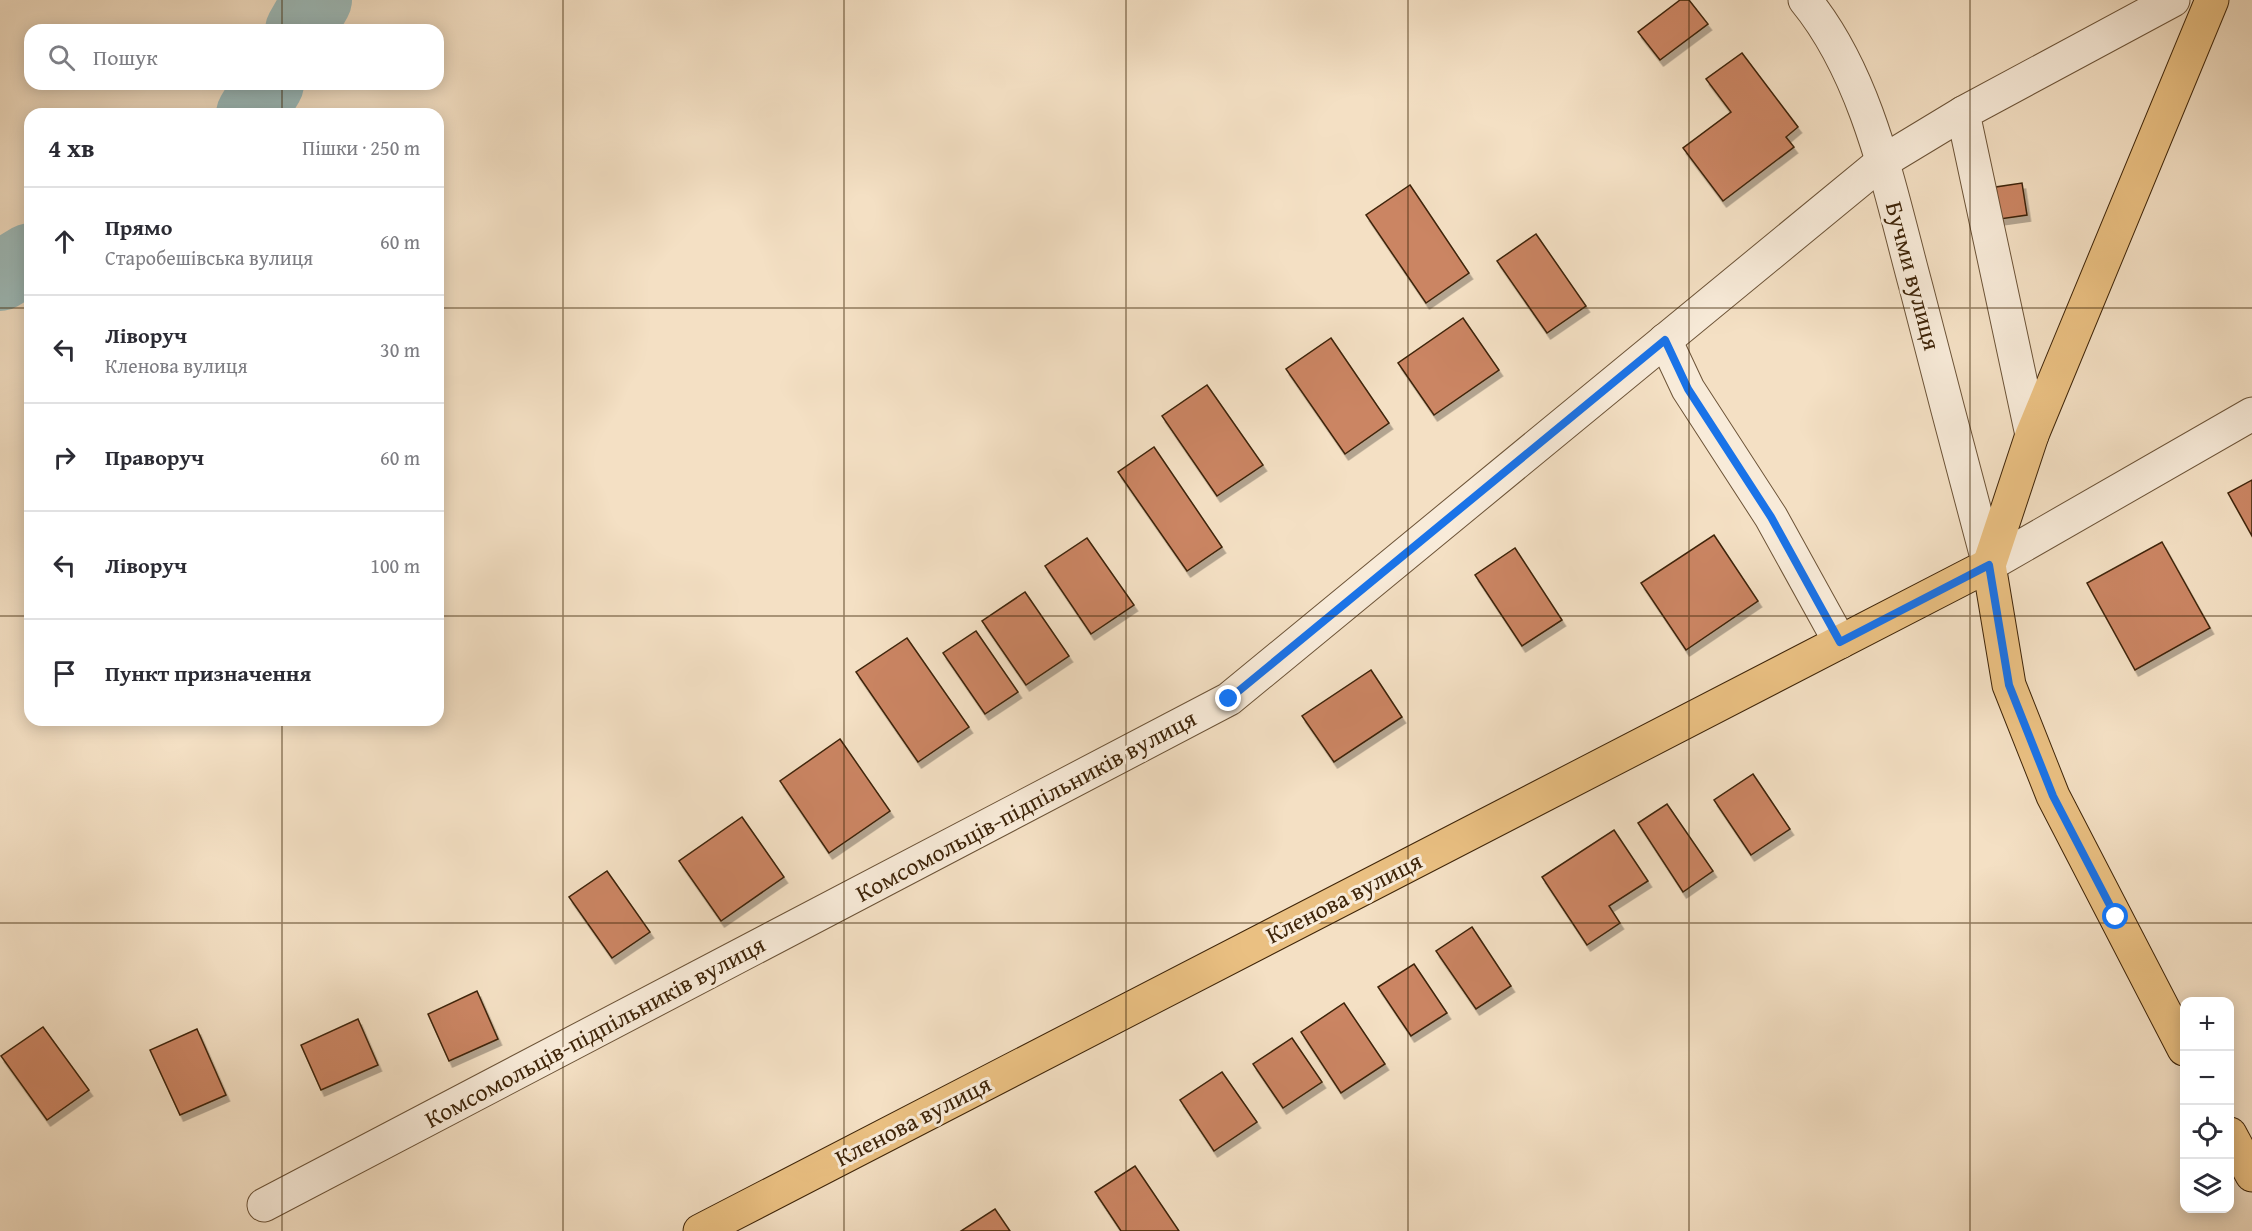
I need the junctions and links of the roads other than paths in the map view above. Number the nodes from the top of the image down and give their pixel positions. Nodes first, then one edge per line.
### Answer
1 (1805, 0) edge
2 (2173, 0) edge
3 (2212, 0) edge
4 (1963, 113) junction
5 (1882, 162) junction
6 (1665, 340) junction
7 (2252, 414) edge
8 (2032, 435) junction
9 (1989, 565) junction
10 (1840, 642) junction
11 (2180, 1040) edge
12 (2234, 1143) edge
13 (2252, 1175) edge
14 (264, 1205) dead end
15 (700, 1231) edge

1 - 5 street, Бучми вулиця
2 - 4 street, Комсомольців-підпільників вулиця
3 - 8 main road
4 - 5 street, Комсомольців-підпільників вулиця
4 - 8 street
5 - 6 street, Комсомольців-підпільників вулиця
5 - 9 street, Бучми вулиця
6 - 10 street
6 - 14 street, Комсомольців-підпільників вулиця
7 - 9 street
8 - 9 main road
9 - 10 main road, Кленова вулиця
9 - 11 main road
10 - 15 main road, Кленова вулиця
12 - 13 main road

